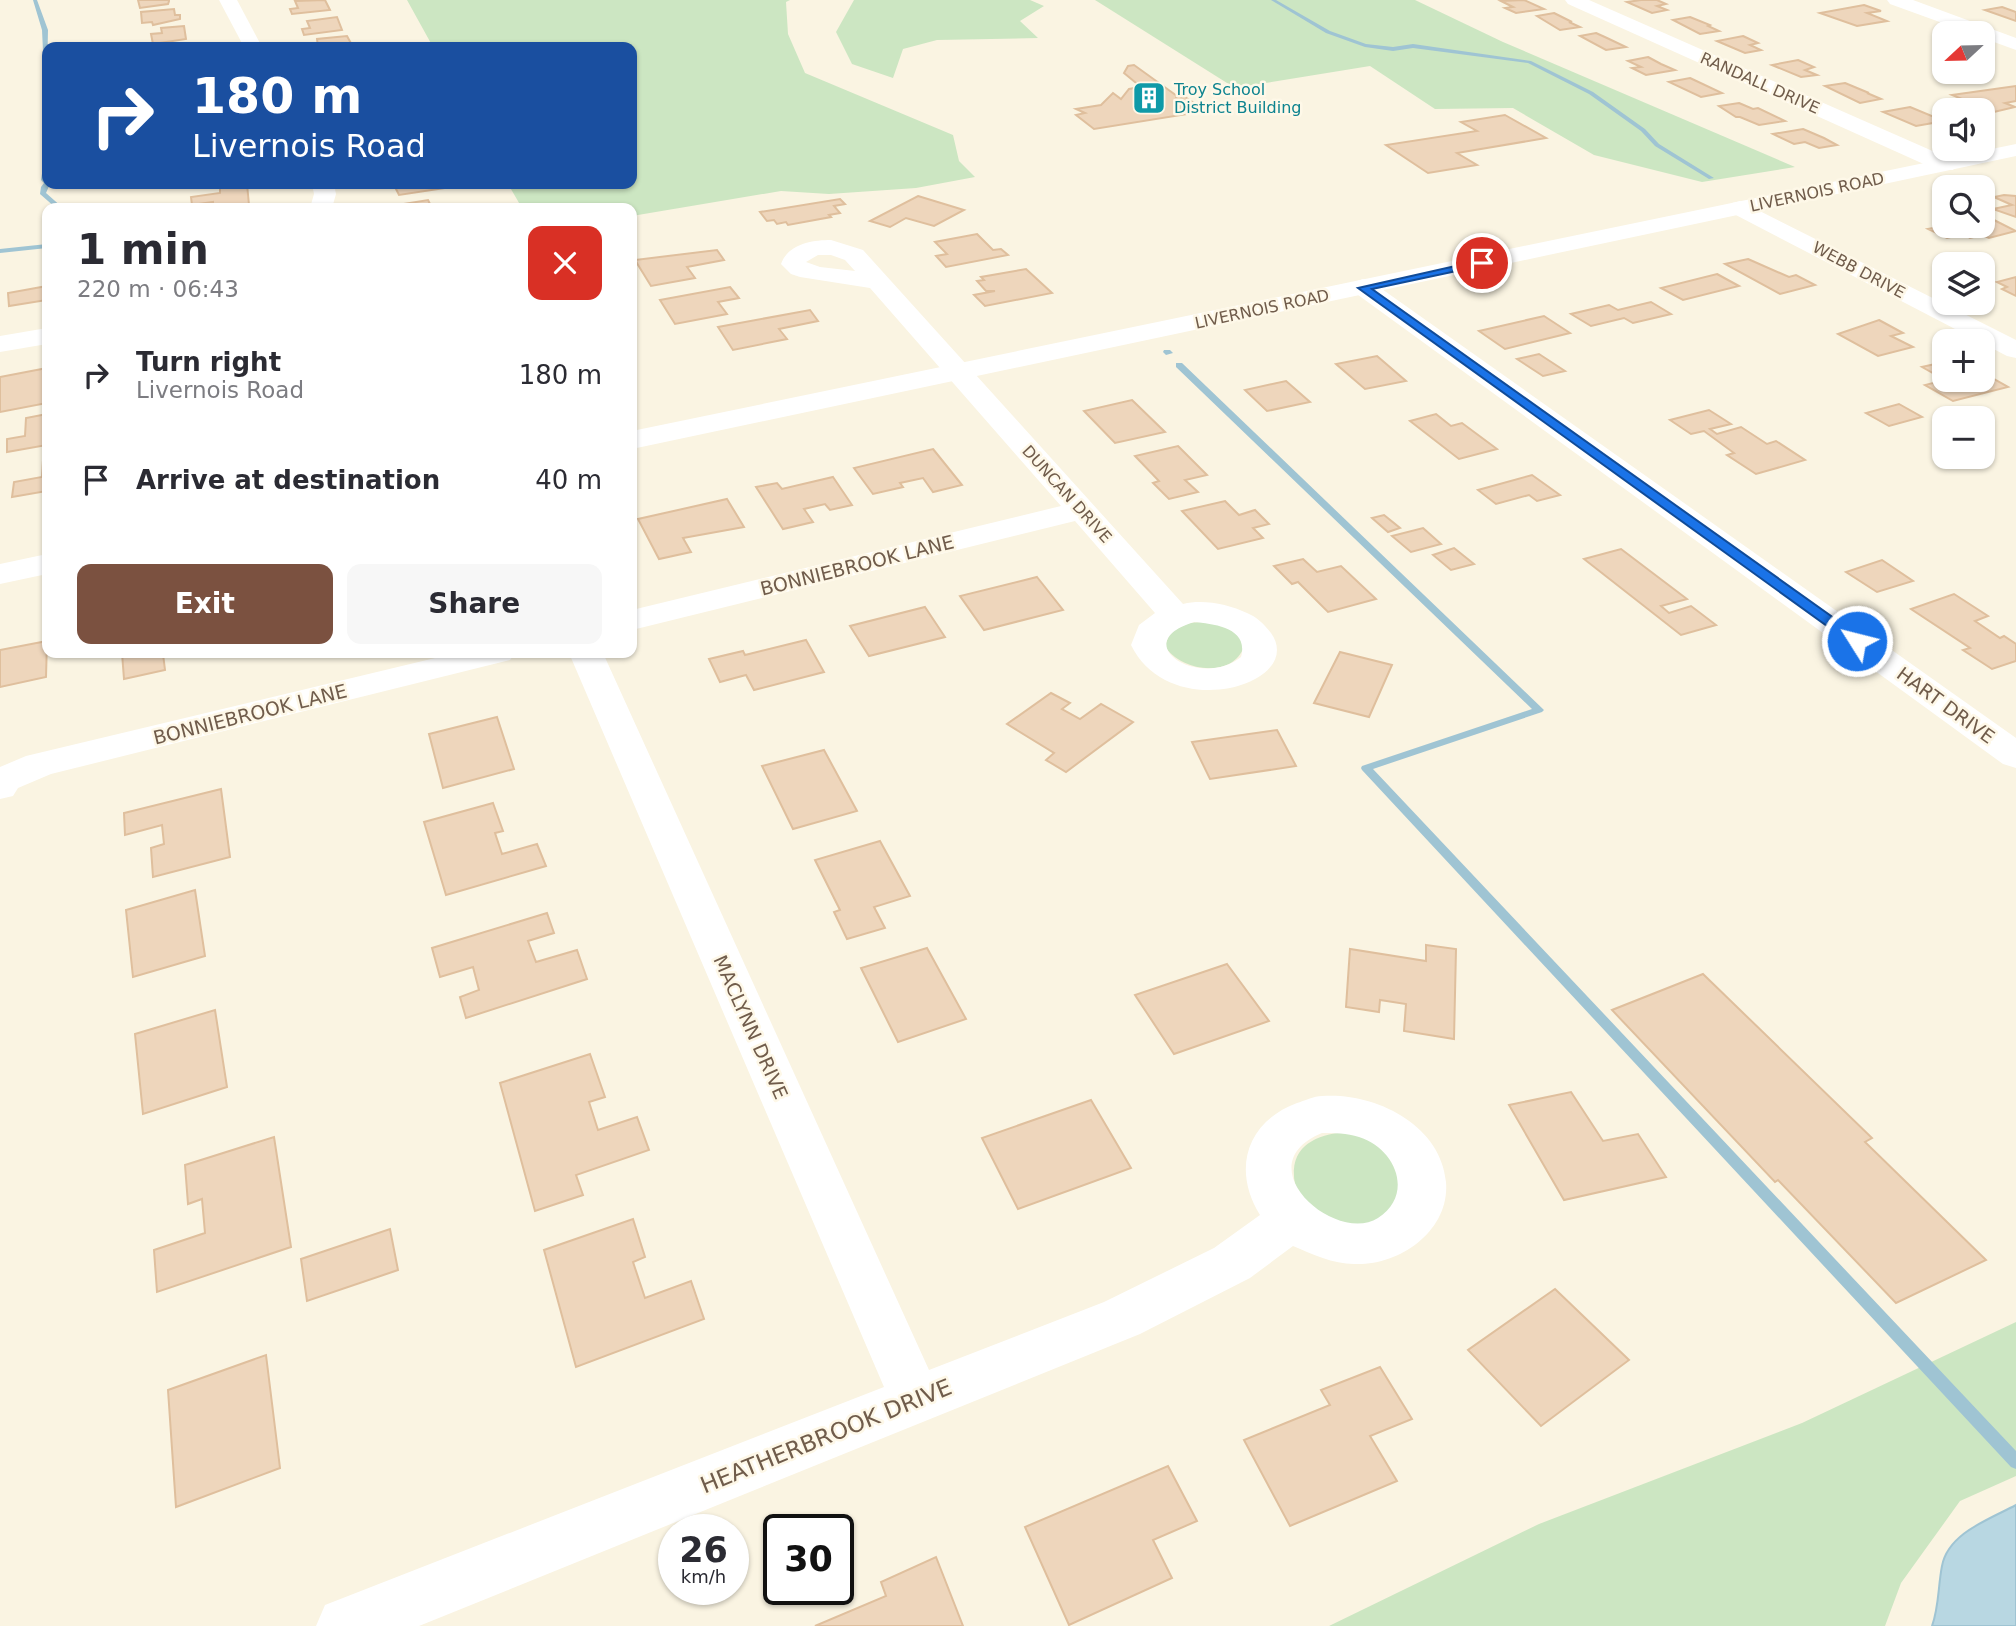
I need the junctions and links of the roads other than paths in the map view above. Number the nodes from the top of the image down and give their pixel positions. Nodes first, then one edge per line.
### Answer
1 (228, 0) edge
2 (1574, 0) edge
3 (1896, 0) edge
4 (250, 42) edge
5 (2016, 44) edge
6 (2016, 150) edge
7 (1945, 165) junction
8 (1740, 208) junction
9 (879, 283) dead end
10 (1363, 288) junction
11 (42, 337) edge
12 (0, 344) edge
13 (2016, 350) edge
14 (959, 372) junction
15 (637, 439) edge
16 (1082, 510) junction
17 (42, 565) edge
18 (0, 574) edge
19 (1175, 615) dead end
20 (637, 619) edge
21 (478, 658) edge
22 (588, 658) edge
23 (2016, 756) edge
24 (2, 784) edge
25 (1292, 1219) dead end
26 (916, 1400) junction
27 (346, 1626) edge

1 - 4 street
2 - 7 street, RANDALL DRIVE
3 - 5 street
6 - 7 street, LIVERNOIS ROAD
7 - 8 street, LIVERNOIS ROAD
8 - 10 street, LIVERNOIS ROAD
8 - 13 street, WEBB DRIVE
9 - 14 street, DUNCAN DRIVE
10 - 14 street, LIVERNOIS ROAD
10 - 23 street, HART DRIVE
11 - 12 street
14 - 15 street, LIVERNOIS ROAD
14 - 16 street, DUNCAN DRIVE
16 - 19 street, DUNCAN DRIVE
16 - 20 street, BONNIEBROOK LANE
17 - 18 street
21 - 24 street, BONNIEBROOK LANE
22 - 26 street, MACLYNN DRIVE
25 - 26 street, HEATHERBROOK DRIVE
26 - 27 street, HEATHERBROOK DRIVE

